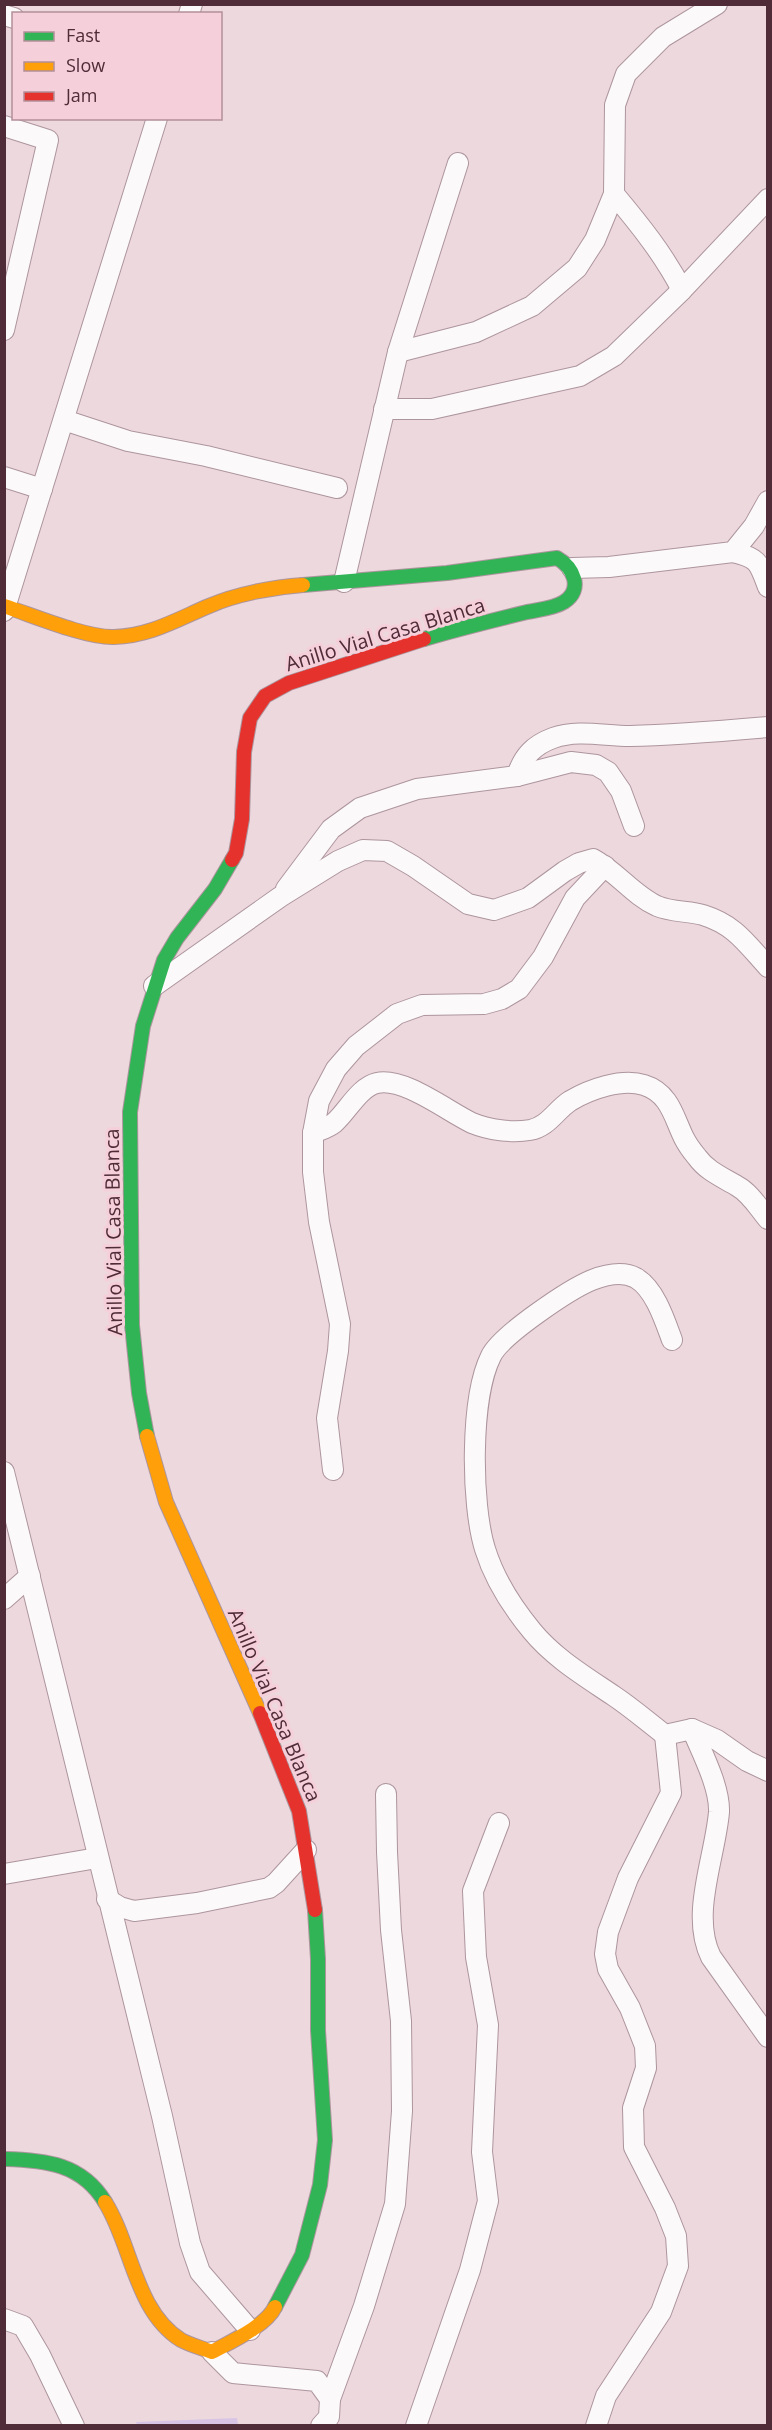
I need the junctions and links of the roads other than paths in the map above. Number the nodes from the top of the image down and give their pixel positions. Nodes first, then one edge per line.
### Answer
1 (717, 4) edge
2 (156, 120) edge
3 (4, 126) edge
4 (458, 163) dead end
5 (614, 194) junction
6 (768, 199) edge
7 (682, 290) junction
8 (4, 330) edge
9 (398, 352) junction
10 (384, 409) junction
11 (64, 420) junction
12 (4, 477) edge
13 (337, 488) dead end
14 (42, 489) junction
15 (768, 501) edge
16 (734, 552) junction
17 (572, 568) junction
18 (344, 582) junction
19 (768, 586) edge
20 (5, 608) edge
21 (768, 727) edge
22 (517, 776) junction
23 (634, 826) dead end
24 (605, 866) junction
25 (280, 897) junction
26 (768, 967) edge
27 (154, 986) junction
28 (313, 1133) junction
29 (768, 1219) edge
30 (672, 1340) dead end
31 (333, 1470) dead end
32 (4, 1472) edge
33 (30, 1576) junction
34 (4, 1599) edge
35 (692, 1729) junction
36 (665, 1735) junction
37 (768, 1771) edge
38 (386, 1794) dead end
39 (499, 1823) dead end
40 (306, 1850) junction
41 (97, 1858) junction
42 (4, 1874) edge
43 (107, 1899) junction
44 (768, 2037) edge
45 (4, 2159) edge
46 (4, 2319) edge
47 (250, 2330) junction
48 (212, 2352) junction
49 (329, 2417) edge
50 (74, 2426) edge
51 (416, 2426) edge
52 (596, 2426) edge

1 - 5 street
2 - 11 street
3 - 8 street
4 - 9 street
5 - 7 street
5 - 9 street
6 - 7 street
7 - 10 street
9 - 10 street
10 - 18 street
11 - 13 street
11 - 14 street
12 - 14 street
14 - 20 street
15 - 16 street
16 - 17 street
16 - 19 street
17 - 18 main road, Anillo Vial Casa Blanca
17 - 27 main road, Anillo Vial Casa Blanca
18 - 20 main road, Anillo Vial Casa Blanca
21 - 22 street
22 - 23 street
22 - 25 street
24 - 25 street
24 - 26 street
24 - 28 street
25 - 27 street
27 - 40 main road, Anillo Vial Casa Blanca
28 - 29 street
28 - 31 street
30 - 36 street
32 - 33 street
33 - 34 street
33 - 41 street
35 - 36 street
35 - 37 street
35 - 44 street
36 - 52 street
38 - 49 street
39 - 51 street
40 - 43 street
40 - 47 main road, Anillo Vial Casa Blanca
41 - 42 street
41 - 43 street
43 - 47 street
45 - 48 main road
46 - 50 street
47 - 48 main road, Anillo Vial Casa Blanca
48 - 49 street

